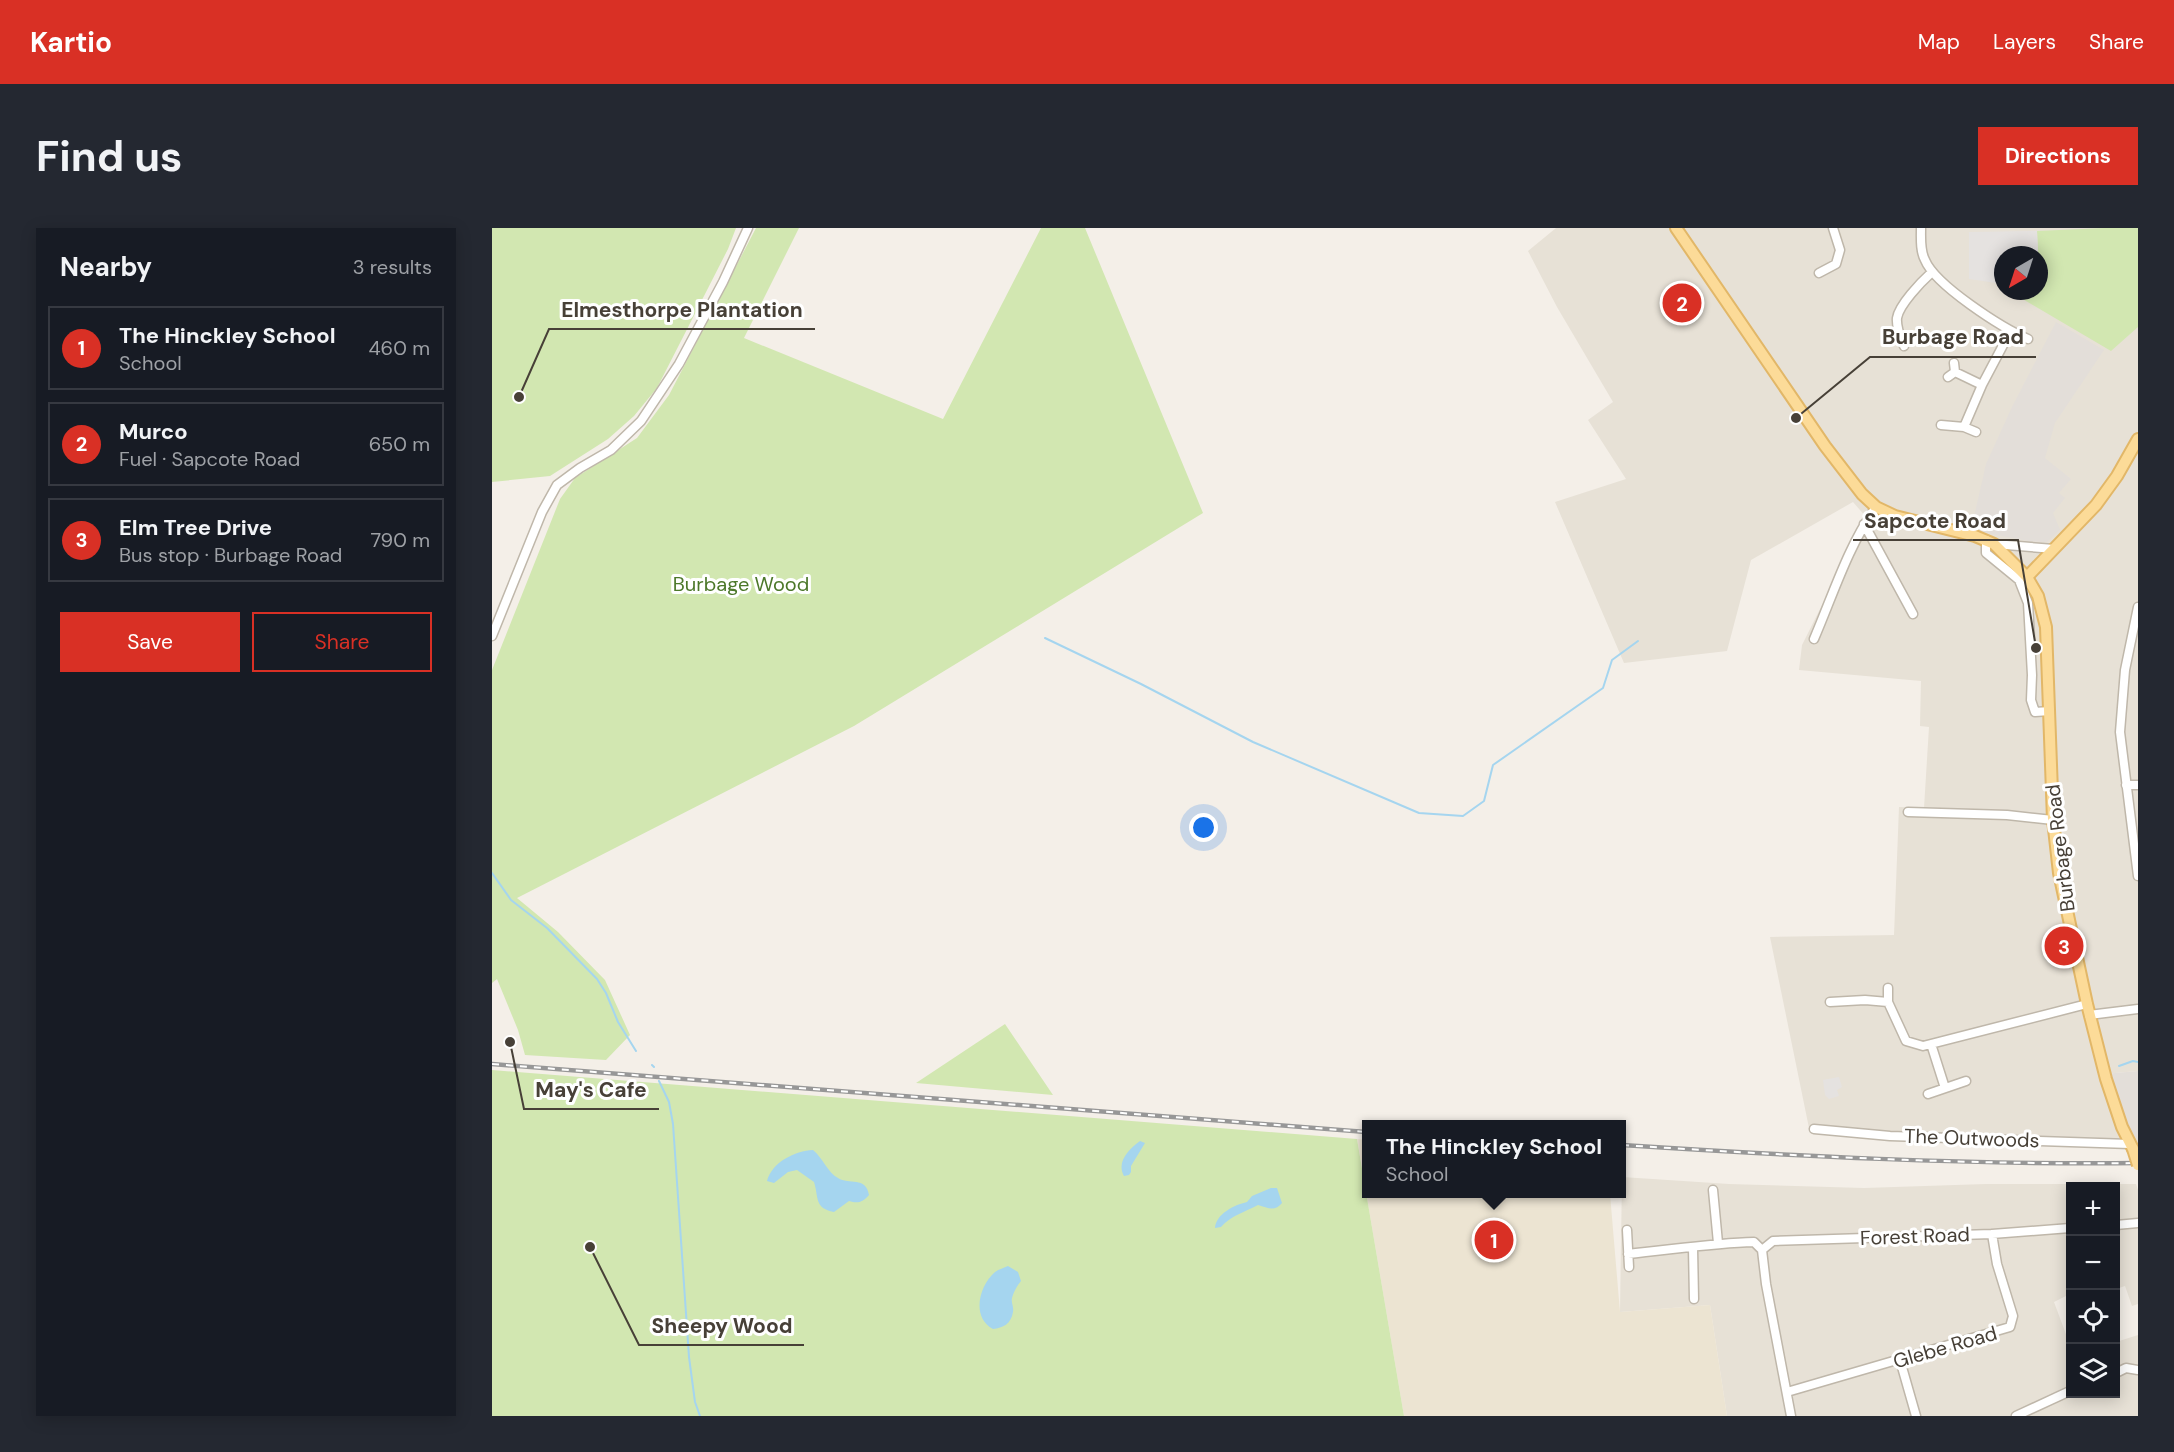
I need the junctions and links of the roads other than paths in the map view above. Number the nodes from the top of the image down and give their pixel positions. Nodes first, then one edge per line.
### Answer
1 (748, 228) edge
2 (1676, 228) edge
3 (1833, 228) edge
4 (1921, 228) edge
5 (1819, 273) dead end
6 (1931, 273) junction
7 (2010, 332) junction
8 (2028, 339) dead end
9 (1904, 346) dead end
10 (1952, 371) dead end
11 (1982, 385) junction
12 (1941, 425) dead end
13 (1964, 427) junction
14 (1976, 432) dead end
15 (2137, 442) edge
16 (1876, 507) junction
17 (1864, 524) junction
18 (1990, 542) junction
19 (2054, 549) junction
20 (2027, 577) junction
21 (2138, 607) edge
22 (1913, 614) dead end
23 (492, 636) edge
24 (1814, 639) dead end
25 (2050, 711) junction
26 (2126, 785) junction
27 (2138, 785) edge
28 (1908, 812) dead end
29 (2053, 820) junction
30 (2138, 876) edge
31 (1887, 988) dead end
32 (1830, 1002) dead end
33 (1888, 1002) junction
34 (2088, 1009) junction
35 (2138, 1010) edge
36 (1931, 1044) junction
37 (1966, 1081) dead end
38 (1945, 1088) junction
39 (1928, 1094) dead end
40 (1814, 1129) dead end
41 (2131, 1147) junction
42 (2138, 1165) edge
43 (1713, 1190) dead end
44 (2138, 1223) edge
45 (2120, 1225) edge
46 (2066, 1228) edge
47 (1627, 1230) dead end
48 (1992, 1234) junction
49 (1718, 1243) junction
50 (1693, 1248) junction
51 (1762, 1250) junction
52 (1628, 1254) junction
53 (1629, 1267) dead end
54 (1694, 1299) dead end
55 (1900, 1360) junction
56 (2138, 1370) edge
57 (2120, 1371) edge
58 (1787, 1392) junction
59 (2066, 1393) edge
60 (2013, 1414) edge
61 (1791, 1416) edge
62 (1916, 1416) edge

1 - 23 street
2 - 16 main road
3 - 5 street
4 - 6 street
6 - 7 street
6 - 9 street
7 - 8 street
7 - 11 street
10 - 11 street
11 - 13 street
12 - 13 street
13 - 14 street
15 - 19 main road
16 - 17 street
16 - 18 main road
17 - 22 street
17 - 24 street
18 - 19 street
18 - 20 main road, Burbage Road
18 - 25 street
19 - 20 main road
20 - 25 main road, Burbage Road
21 - 26 street
25 - 29 main road, Burbage Road
26 - 27 street
26 - 30 street
28 - 29 street
29 - 34 main road, Burbage Road
31 - 33 street
32 - 33 street
33 - 36 street
34 - 35 street
34 - 36 street
34 - 41 main road, Burbage Road
36 - 38 street
37 - 38 street
38 - 39 street
40 - 41 street, The Outwoods
41 - 42 main road, Burbage Road, bridge
43 - 49 street
44 - 45 street
46 - 48 street, Forest Road
47 - 52 street
48 - 51 street, Forest Road
48 - 55 street, Glebe Road
49 - 50 street
49 - 51 street
50 - 52 street
50 - 54 street
51 - 58 street
52 - 53 street
55 - 58 street, Glebe Road
55 - 62 street
56 - 57 street
58 - 61 street
59 - 60 street

